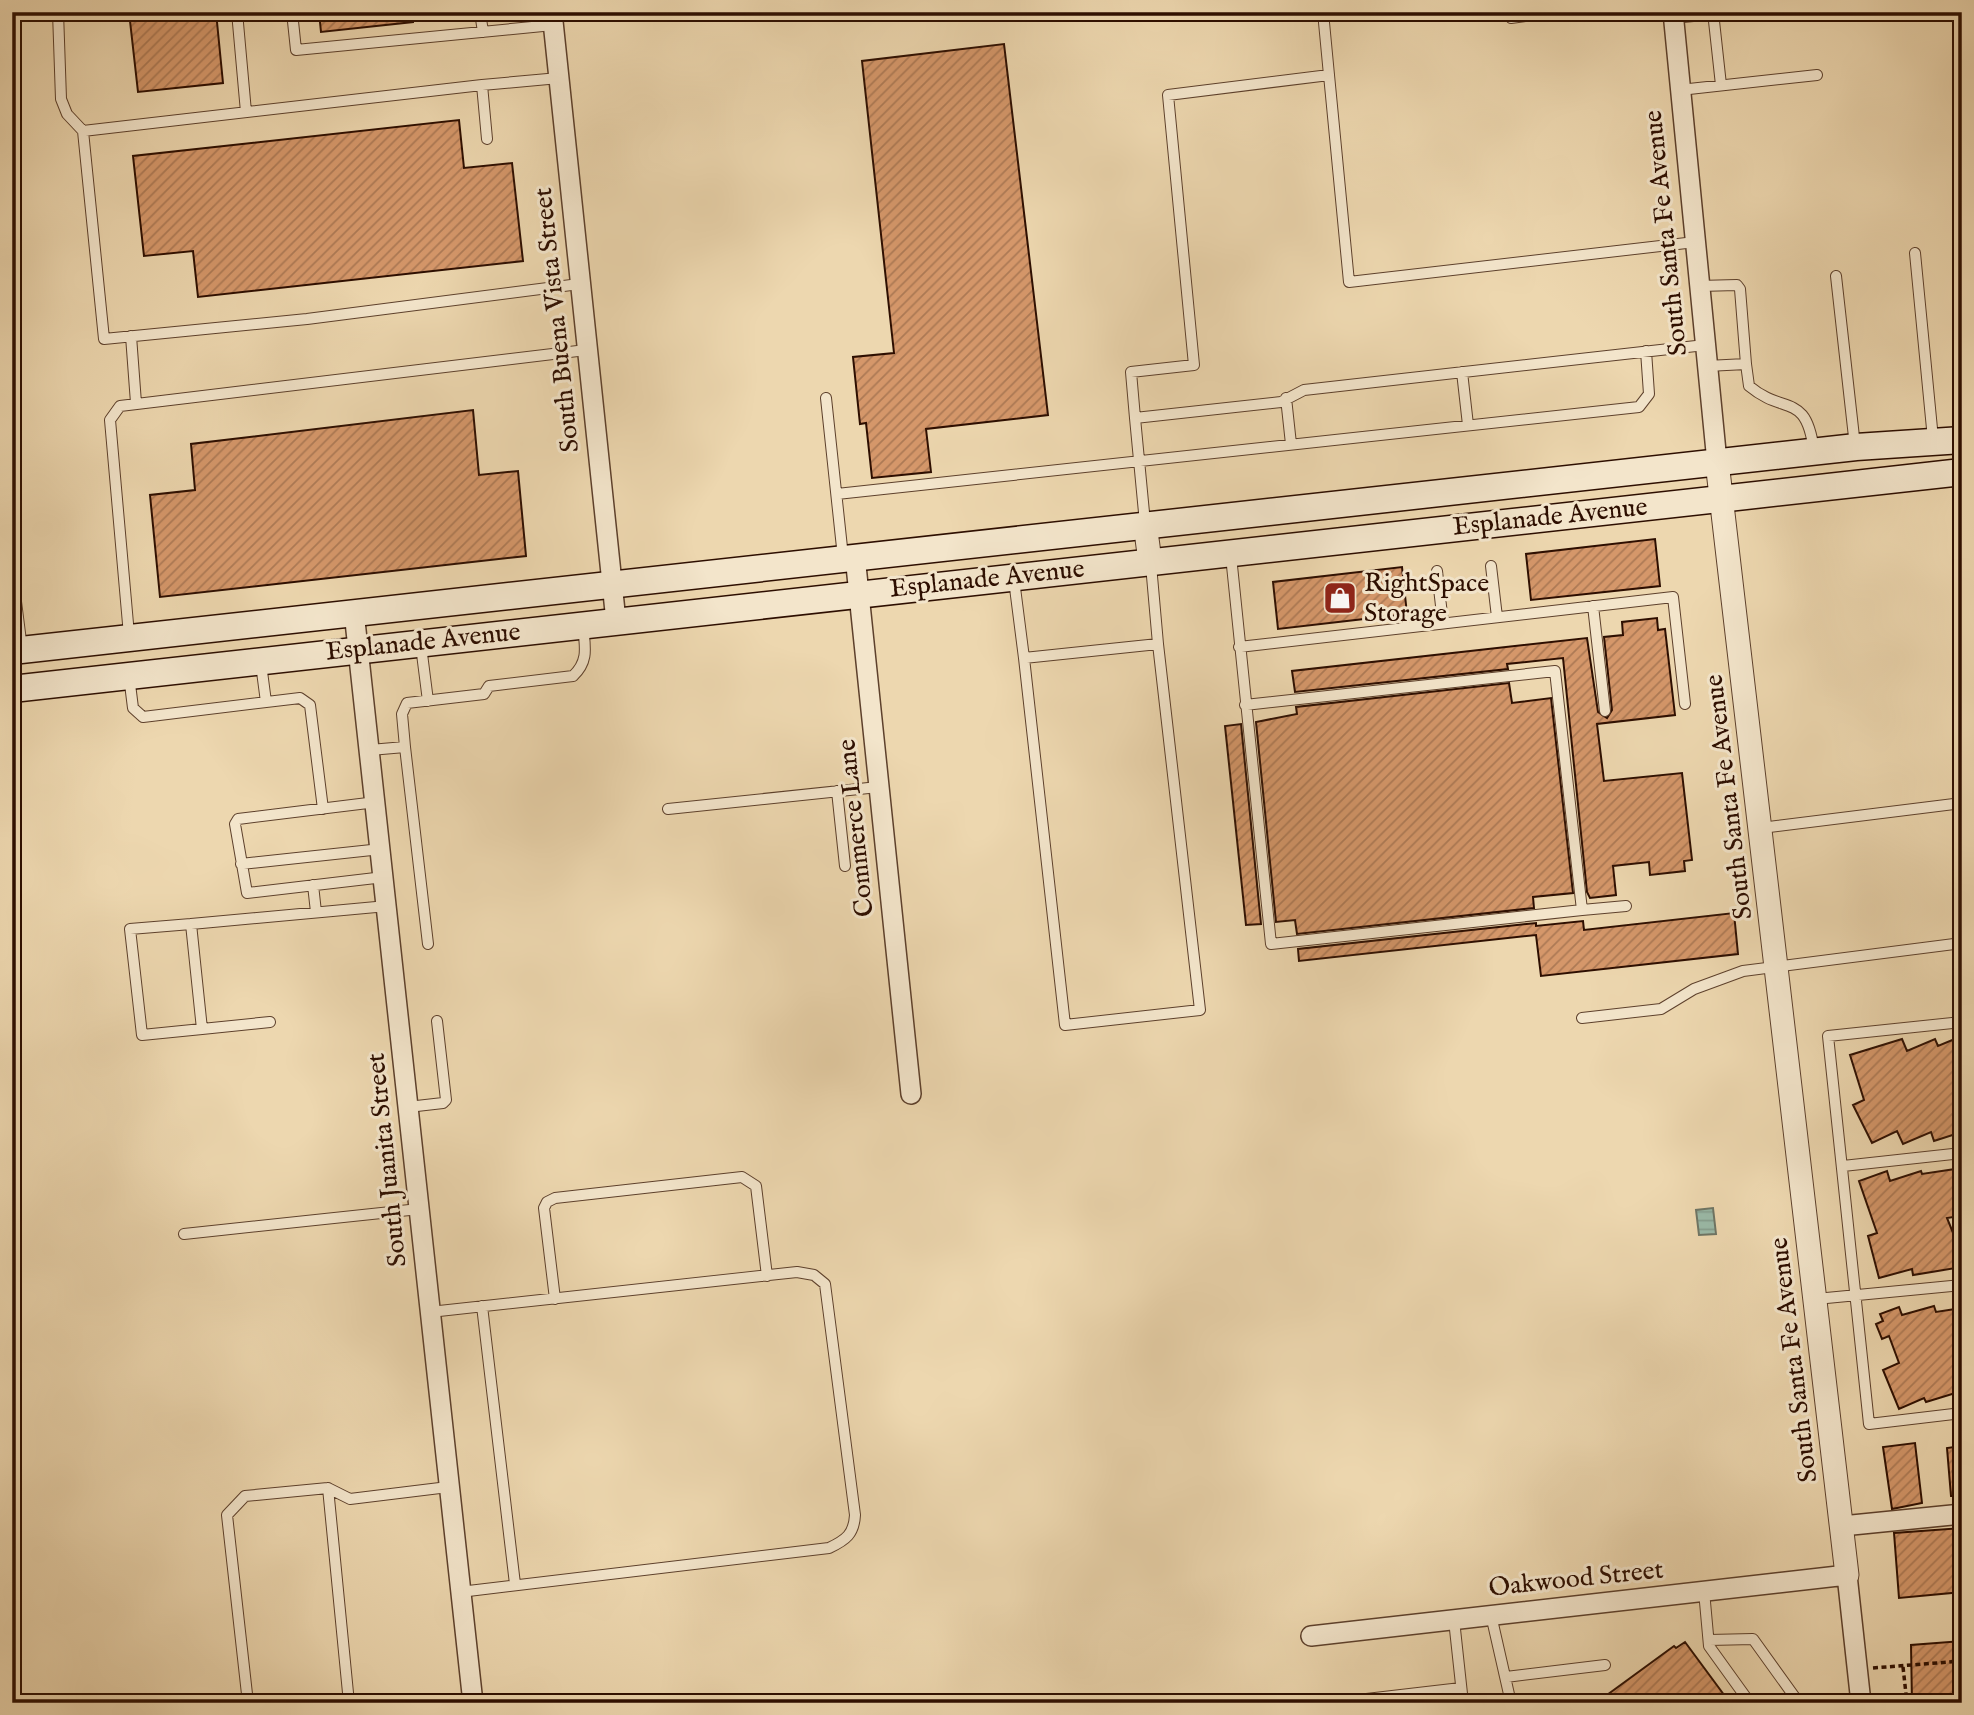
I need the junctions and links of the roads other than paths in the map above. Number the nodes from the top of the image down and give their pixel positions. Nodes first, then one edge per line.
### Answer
1 (58, 12) edge
2 (237, 12) edge
3 (292, 12) edge
4 (481, 12) edge
5 (1323, 12) edge
6 (1556, 12) edge
7 (1734, 12) edge
8 (1713, 13) edge
9 (1673, 15) edge
10 (1511, 18) dead end
11 (552, 19) edge
12 (482, 32) junction
13 (1329, 75) junction
14 (1817, 75) dead end
15 (559, 78) junction
16 (482, 85) junction
17 (1721, 85) junction
18 (1680, 90) junction
19 (246, 112) junction
20 (83, 131) junction
21 (487, 139) dead end
22 (1695, 243) junction
23 (1915, 253) dead end
24 (1836, 276) dead end
25 (579, 284) junction
26 (1699, 286) junction
27 (131, 336) junction
28 (1705, 345) junction
29 (586, 350) junction
30 (1646, 351) junction
31 (1746, 364) junction
32 (1707, 366) junction
33 (1462, 372) junction
34 (826, 398) dead end
35 (1286, 398) junction
36 (136, 403) junction
37 (1135, 418) junction
38 (1468, 425) junction
39 (1962, 440) edge
40 (1934, 443) junction
41 (1291, 444) junction
42 (1856, 447) junction
43 (1814, 452) junction
44 (1139, 461) junction
45 (1717, 462) junction
46 (1962, 472) edge
47 (837, 494) junction
48 (1723, 498) junction
49 (1345, 502) junction
50 (1146, 524) junction
51 (1348, 539) junction
52 (1230, 552) junction
53 (849, 557) junction
54 (1150, 561) junction
55 (1491, 566) dead end
56 (12, 570) edge
57 (1437, 571) dead end
58 (1014, 576) junction
59 (610, 583) junction
60 (859, 593) junction
61 (1593, 606) junction
62 (354, 612) junction
63 (1497, 617) junction
64 (616, 621) junction
65 (1443, 623) junction
66 (583, 625) junction
67 (129, 638) junction
68 (420, 642) junction
69 (1158, 644) junction
70 (1239, 647) junction
71 (359, 649) junction
72 (17, 650) edge
73 (1024, 658) junction
74 (261, 660) junction
75 (129, 676) junction
76 (12, 689) edge
77 (428, 701) junction
78 (266, 702) junction
79 (1245, 705) junction
80 (1685, 705) dead end
81 (1605, 711) dead end
82 (405, 747) junction
83 (370, 750) junction
84 (878, 787) junction
85 (837, 792) junction
86 (376, 802) junction
87 (1962, 803) edge
88 (323, 808) junction
89 (668, 810) dead end
90 (1761, 828) junction
91 (381, 849) junction
92 (241, 864) junction
93 (845, 866) dead end
94 (384, 877) junction
95 (313, 885) junction
96 (387, 906) junction
97 (1626, 906) dead end
98 (1582, 910) junction
99 (316, 912) junction
100 (191, 924) junction
101 (1962, 943) edge
102 (428, 944) dead end
103 (1777, 966) junction
104 (1582, 1018) dead end
105 (437, 1020) dead end
106 (270, 1021) dead end
107 (1962, 1022) edge
108 (202, 1029) junction
109 (911, 1094) dead end
110 (408, 1107) junction
111 (1962, 1153) edge
112 (1843, 1166) junction
113 (419, 1209) junction
114 (184, 1234) dead end
115 (767, 1276) junction
116 (1962, 1285) edge
117 (1857, 1294) junction
118 (555, 1299) junction
119 (1815, 1299) junction
120 (482, 1306) junction
121 (430, 1312) junction
122 (1962, 1413) edge
123 (448, 1487) junction
124 (328, 1488) junction
125 (1962, 1514) edge
126 (1842, 1526) junction
127 (1847, 1574) junction
128 (515, 1584) junction
129 (1704, 1591) junction
130 (460, 1592) junction
131 (1492, 1615) junction
132 (1454, 1620) junction
133 (1311, 1636) dead end
134 (1709, 1640) junction
135 (1605, 1665) dead end
136 (1506, 1677) junction
137 (1461, 1688) junction
138 (247, 1703) edge
139 (349, 1703) edge
140 (473, 1703) edge
141 (1332, 1703) edge
142 (1463, 1703) edge
143 (1511, 1703) edge
144 (1750, 1703) edge
145 (1800, 1703) edge
146 (1861, 1703) edge

1 - 20 lane
2 - 19 lane
3 - 12 lane
4 - 12 lane
5 - 13 lane
6 - 10 lane
7 - 8 lane
8 - 9 lane
8 - 17 lane
9 - 18 street, South Santa Fe Avenue
11 - 12 lane
11 - 15 street, South Buena Vista Street
13 - 22 lane
13 - 37 lane
14 - 17 lane
15 - 16 lane
15 - 25 street, South Buena Vista Street
16 - 19 lane
16 - 21 lane
17 - 18 lane
18 - 22 street, South Santa Fe Avenue
19 - 20 lane
20 - 27 lane
22 - 26 street, South Santa Fe Avenue
23 - 40 lane
24 - 42 lane
25 - 27 lane
25 - 29 street, South Buena Vista Street
26 - 28 street, South Santa Fe Avenue
26 - 31 lane
27 - 36 lane
28 - 30 lane
28 - 32 street, South Santa Fe Avenue
29 - 36 lane
29 - 59 street, South Buena Vista Street
30 - 33 lane
30 - 38 lane
31 - 32 lane
31 - 43 lane
32 - 45 street, South Santa Fe Avenue
33 - 35 lane
33 - 38 lane
34 - 47 lane
35 - 37 lane
35 - 41 lane
36 - 67 lane
37 - 44 lane
38 - 41 lane
39 - 40 main road, Esplanade Avenue
40 - 42 main road, Esplanade Avenue
41 - 44 lane
42 - 43 main road, Esplanade Avenue
43 - 45 main road, Esplanade Avenue
44 - 47 lane
44 - 50 lane
45 - 48 street, South Santa Fe Avenue
45 - 49 main road, Esplanade Avenue
46 - 48 main road, Esplanade Avenue
47 - 53 lane
48 - 51 main road, Esplanade Avenue
48 - 90 street, South Santa Fe Avenue
49 - 50 main road, Esplanade Avenue
49 - 51 main road
50 - 53 main road, Esplanade Avenue
50 - 54 street
51 - 52 main road, Esplanade Avenue
52 - 54 main road, Esplanade Avenue
52 - 70 lane
53 - 59 main road, Esplanade Avenue
53 - 60 street, Commerce Lane
54 - 58 main road, Esplanade Avenue
54 - 69 lane
55 - 63 lane
56 - 72 lane
57 - 65 lane
58 - 60 main road, Esplanade Avenue
58 - 73 lane
59 - 62 main road, Esplanade Avenue
59 - 64 street, South Buena Vista Street
60 - 64 main road, Esplanade Avenue
60 - 84 street, Commerce Lane
61 - 63 lane
61 - 80 lane
61 - 81 lane
62 - 67 main road, Esplanade Avenue
62 - 71 street, South Juanita Street
63 - 65 lane
64 - 66 main road, Esplanade Avenue
65 - 70 lane
66 - 68 main road, Esplanade Avenue
66 - 77 lane
67 - 72 main road, Esplanade Avenue
68 - 71 main road, Esplanade Avenue
68 - 77 lane
69 - 73 lane
69 - 73 lane
70 - 79 lane
71 - 74 main road, Esplanade Avenue
71 - 83 street, South Juanita Street
74 - 75 main road, Esplanade Avenue
74 - 78 lane
75 - 76 main road, Esplanade Avenue
75 - 78 lane
77 - 82 lane
78 - 88 lane
79 - 98 lane
79 - 98 lane
82 - 83 lane
82 - 102 lane
83 - 86 street, South Juanita Street
84 - 85 lane
84 - 109 street, Commerce Lane
85 - 89 lane
85 - 93 lane
86 - 88 lane
86 - 91 street, South Juanita Street
87 - 90 lane
88 - 92 lane
90 - 103 street, South Santa Fe Avenue
91 - 92 lane
91 - 94 street, South Juanita Street
92 - 95 lane
94 - 95 lane
94 - 96 street, South Juanita Street
95 - 99 lane
96 - 99 lane
96 - 110 street, South Juanita Street
97 - 98 lane
99 - 100 lane
100 - 108 lane
100 - 108 lane
101 - 103 lane
103 - 104 lane
103 - 119 street, South Santa Fe Avenue
105 - 110 lane
106 - 108 lane
107 - 112 lane
110 - 113 street, South Juanita Street
111 - 112 lane
112 - 117 lane
113 - 114 lane
113 - 121 street, South Juanita Street
115 - 118 lane
115 - 118 lane
115 - 128 lane
116 - 117 lane
117 - 119 lane
117 - 122 lane
118 - 120 lane
119 - 126 street, South Santa Fe Avenue
120 - 121 lane
120 - 128 lane
121 - 123 street, South Juanita Street
123 - 124 lane
123 - 130 street, South Juanita Street
124 - 138 lane
124 - 139 lane
125 - 126 street
126 - 127 street, South Santa Fe Avenue
127 - 129 street, Oakwood Street
127 - 146 street
128 - 130 lane
129 - 131 street, Oakwood Street
129 - 134 lane
130 - 140 street, South Juanita Street
131 - 132 street, Oakwood Street
131 - 136 lane
132 - 133 street, Oakwood Street
132 - 137 lane
134 - 144 lane
134 - 145 lane
135 - 136 lane
136 - 143 lane
137 - 141 lane
137 - 142 lane

